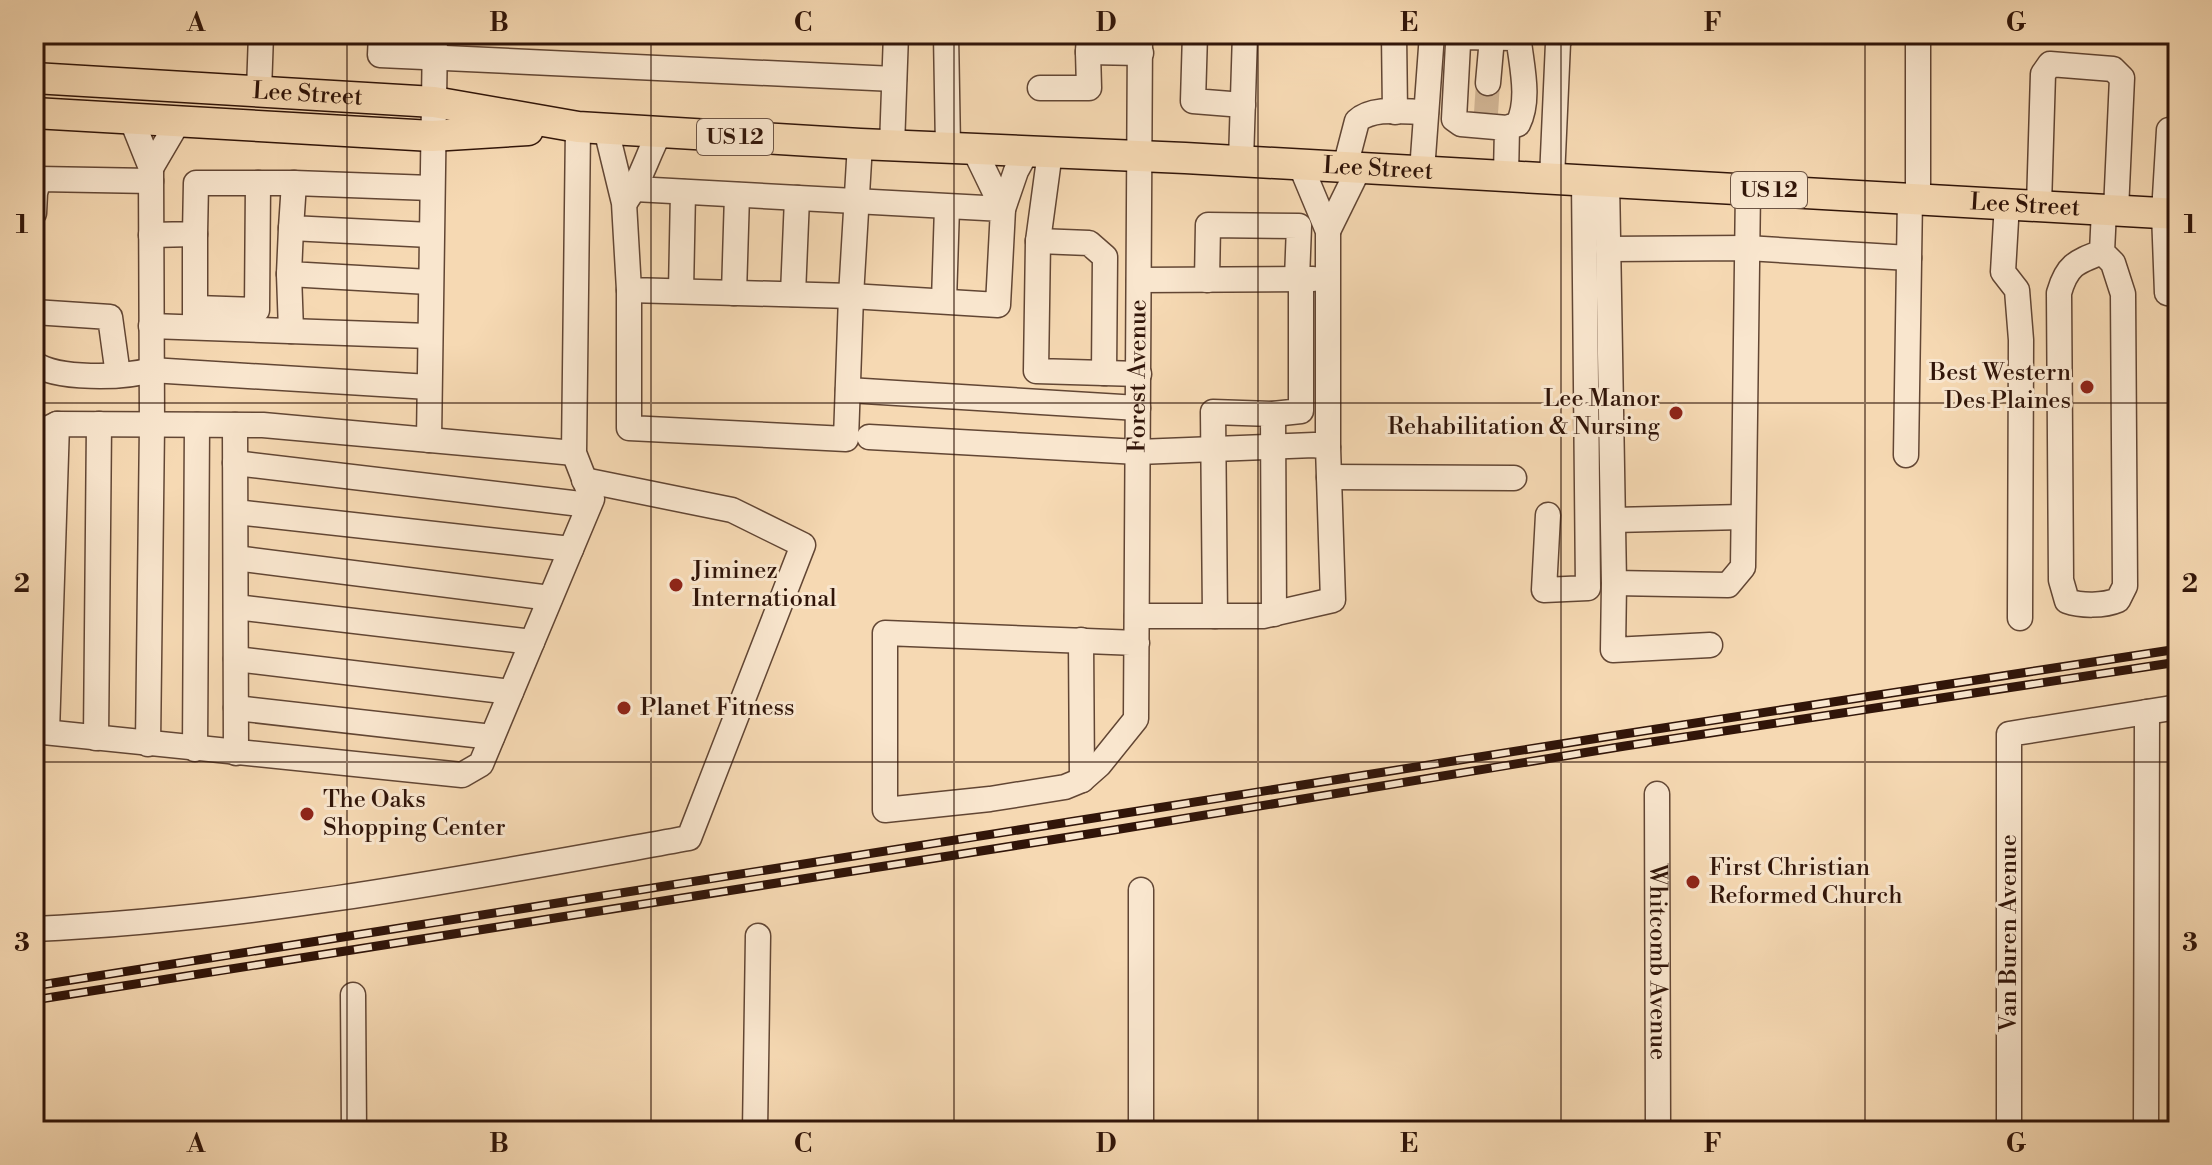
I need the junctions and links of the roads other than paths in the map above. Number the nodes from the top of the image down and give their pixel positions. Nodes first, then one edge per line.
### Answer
1 (261, 34) edge
2 (381, 34) edge
3 (896, 34) edge
4 (946, 34) edge
5 (1195, 34) edge
6 (1245, 34) edge
7 (1394, 34) edge
8 (1432, 34) edge
9 (1562, 34) edge
10 (1918, 34) edge
11 (1492, 38) junction
12 (1088, 43) edge
13 (1140, 43) edge
14 (434, 46) edge
15 (34, 78) edge
16 (894, 79) junction
17 (1488, 83) tunnel mouth
18 (1040, 88) dead end
19 (259, 91) junction
20 (434, 102) junction
21 (1243, 105) junction
22 (1395, 112) junction
23 (1426, 112) junction
24 (34, 113) edge
25 (131, 118) junction
26 (178, 122) junction
27 (1492, 122) junction
28 (592, 128) junction
29 (2178, 130) edge
30 (660, 132) junction
31 (432, 136) junction
32 (860, 144) junction
33 (892, 146) junction
34 (961, 148) junction
35 (1038, 152) junction
36 (1141, 156) junction
37 (1241, 161) junction
38 (1300, 164) junction
39 (1352, 167) junction
40 (1422, 171) junction
41 (151, 175) junction
42 (1506, 175) junction
43 (1552, 178) junction
44 (1595, 180) junction
45 (258, 183) junction
46 (294, 183) junction
47 (431, 188) junction
48 (1748, 189) junction
49 (683, 192) junction
50 (737, 195) junction
51 (630, 196) junction
52 (797, 198) junction
53 (1914, 198) junction
54 (857, 202) junction
55 (2007, 203) junction
56 (2039, 205) junction
57 (947, 207) junction
58 (1003, 209) junction
59 (2110, 210) junction
60 (34, 213) edge
61 (2171, 213) edge
62 (291, 228) junction
63 (1328, 231) junction
64 (195, 234) junction
65 (151, 235) junction
66 (430, 235) junction
67 (1038, 241) junction
68 (1747, 248) junction
69 (1608, 249) junction
70 (2102, 252) junction
71 (1909, 258) junction
72 (289, 274) junction
73 (1299, 279) junction
74 (1328, 279) junction
75 (1139, 280) junction
76 (1207, 280) junction
77 (429, 282) junction
78 (629, 290) junction
79 (681, 291) junction
80 (734, 293) junction
81 (793, 294) junction
82 (2178, 295) edge
83 (851, 296) junction
84 (944, 301) junction
85 (34, 312) edge
86 (196, 318) junction
87 (151, 326) junction
88 (291, 331) junction
89 (429, 336) junction
90 (44, 368) edge
91 (151, 370) junction
92 (1104, 373) junction
93 (1139, 374) junction
94 (118, 375) junction
95 (429, 387) junction
96 (848, 390) junction
97 (1138, 408) junction
98 (34, 410) edge
99 (1273, 414) junction
100 (57, 424) junction
101 (99, 424) junction
102 (152, 425) junction
103 (197, 425) junction
104 (235, 425) junction
105 (34, 435) edge
106 (869, 437) dead end
107 (429, 440) junction
108 (1273, 447) junction
109 (1328, 447) junction
110 (1213, 449) junction
111 (1138, 452) junction
112 (574, 453) junction
113 (1906, 455) dead end
114 (235, 463) junction
115 (1329, 477) junction
116 (1514, 478) dead end
117 (584, 480) junction
118 (589, 505) junction
119 (236, 512) junction
120 (1548, 515) dead end
121 (1743, 517) junction
122 (1613, 520) junction
123 (571, 549) junction
124 (236, 558) junction
125 (1614, 583) junction
126 (550, 598) junction
127 (236, 607) junction
128 (1274, 614) junction
129 (1137, 616) junction
130 (1215, 616) junction
131 (2020, 618) dead end
132 (1081, 640) junction
133 (532, 642) junction
134 (1137, 643) junction
135 (1710, 645) dead end
136 (236, 659) junction
137 (511, 692) junction
138 (2178, 707) edge
139 (236, 708) junction
140 (2147, 712) junction
141 (41, 732) edge
142 (492, 737) junction
143 (96, 738) junction
144 (148, 744) junction
145 (195, 749) junction
146 (236, 753) junction
147 (1082, 780) junction
148 (1657, 794) dead end
149 (1141, 890) dead end
150 (34, 929) edge
151 (758, 936) dead end
152 (353, 995) dead end
153 (354, 1131) edge
154 (755, 1131) edge
155 (1141, 1131) edge
156 (1658, 1131) edge
157 (2009, 1131) edge
158 (2146, 1131) edge

1 - 19 street
2 - 14 street
3 - 16 street
4 - 34 street
5 - 21 street
6 - 21 street
7 - 22 street
8 - 23 street
9 - 43 street
10 - 53 street
11 - 17 street
11 - 27 street
11 - 27 street
12 - 13 street
12 - 18 street
13 - 36 street, Forest Avenue
14 - 16 street
14 - 20 street
15 - 19 main road, Lee Street / US 12
16 - 33 street
19 - 20 main road, Lee Street / US 12
20 - 28 main road, Lee Street / US 12
20 - 31 street
21 - 37 street
22 - 23 street
22 - 39 street
23 - 40 street
24 - 25 main road, Lee Street / US 12
25 - 26 main road, Lee Street / US 12
25 - 41 street
26 - 31 main road, Lee Street / US 12
26 - 41 street
27 - 42 street
28 - 30 main road, Lee Street / US 12
28 - 31 main road, Lee Street / US 12
28 - 51 street
28 - 112 street
29 - 61 street
30 - 32 main road, Lee Street / US 12
30 - 51 street
31 - 47 street
32 - 33 main road, Lee Street / US 12
32 - 54 street
33 - 34 main road, Lee Street / US 12
34 - 35 main road, Lee Street / US 12
34 - 58 street
35 - 36 main road, Lee Street / US 12
35 - 58 street
35 - 67 street
36 - 37 main road, Lee Street / US 12
36 - 75 street, Forest Avenue
37 - 38 main road, Lee Street / US 12
38 - 39 main road, Lee Street / US 12
38 - 63 street
39 - 40 main road, Lee Street / US 12
39 - 63 street
40 - 42 main road, Lee Street / US 12
41 - 60 street
41 - 65 street
42 - 43 main road, Lee Street / US 12
43 - 44 main road, Lee Street / US 12
44 - 48 main road, Lee Street / US 12
44 - 69 street
44 - 120 street
45 - 46 street
45 - 64 street
45 - 86 street
46 - 47 street
46 - 62 street
47 - 66 street
48 - 53 main road, Lee Street / US 12
48 - 68 street
49 - 50 street
49 - 51 street
49 - 79 street
50 - 52 street
50 - 80 street
51 - 78 street
52 - 54 street
52 - 81 street
53 - 55 main road, Lee Street / US 12
53 - 71 street
54 - 57 street
54 - 83 street
55 - 56 main road, Lee Street / US 12
55 - 131 street
56 - 59 main road, Lee Street / US 12
56 - 59 street
57 - 58 street
57 - 84 street
58 - 84 street
59 - 61 main road, Lee Street / US 12
59 - 70 street
61 - 82 street
62 - 66 street
62 - 72 street
63 - 74 street
64 - 65 street
64 - 86 street
65 - 87 street
66 - 77 street
67 - 92 street
67 - 92 street
68 - 69 street
68 - 71 street
68 - 121 street
69 - 122 street
70 - 70 street
71 - 113 street
72 - 77 street
72 - 88 street
73 - 74 street
73 - 76 street
73 - 76 street
73 - 99 street
74 - 109 street
75 - 76 street
75 - 93 street, Forest Avenue
77 - 89 street
78 - 79 street
78 - 96 street
79 - 80 street
80 - 81 street
81 - 83 street
83 - 84 street
83 - 96 street
85 - 94 street
86 - 87 street
86 - 88 street
87 - 91 street
88 - 89 street
89 - 95 street
90 - 94 street
91 - 94 street
91 - 95 street
91 - 102 street
92 - 93 street
93 - 97 street, Forest Avenue
95 - 107 street
96 - 97 street
97 - 111 street, Forest Avenue
98 - 100 street
99 - 108 street
99 - 110 street
100 - 101 street
100 - 105 street
100 - 141 street
101 - 102 street
101 - 143 street
102 - 103 street
102 - 144 street
103 - 104 street
103 - 145 street
104 - 107 street
104 - 114 street
106 - 111 street
107 - 112 street
108 - 109 street
108 - 110 street
108 - 128 street
109 - 115 street
110 - 111 street
110 - 130 street
111 - 129 street, Forest Avenue
112 - 117 street
114 - 118 street
114 - 119 street
115 - 116 street
115 - 128 street
117 - 118 street
117 - 150 street
118 - 123 street
119 - 123 street
119 - 124 street
121 - 122 street
121 - 125 street
122 - 125 street
123 - 126 street
124 - 126 street
124 - 127 street
125 - 135 street
126 - 133 street
127 - 133 street
127 - 136 street
128 - 130 street
129 - 130 street
129 - 134 street, Forest Avenue
132 - 134 street
132 - 147 street
132 - 147 street
133 - 137 street
134 - 147 street, Forest Avenue
136 - 137 street
136 - 139 street
137 - 142 street
138 - 140 street
139 - 142 street
139 - 146 street
140 - 157 street, Van Buren Avenue
140 - 158 street
141 - 143 street
142 - 146 street
143 - 144 street
144 - 145 street
145 - 146 street
148 - 156 street, Whitcomb Avenue
149 - 155 street
151 - 154 street
152 - 153 street

